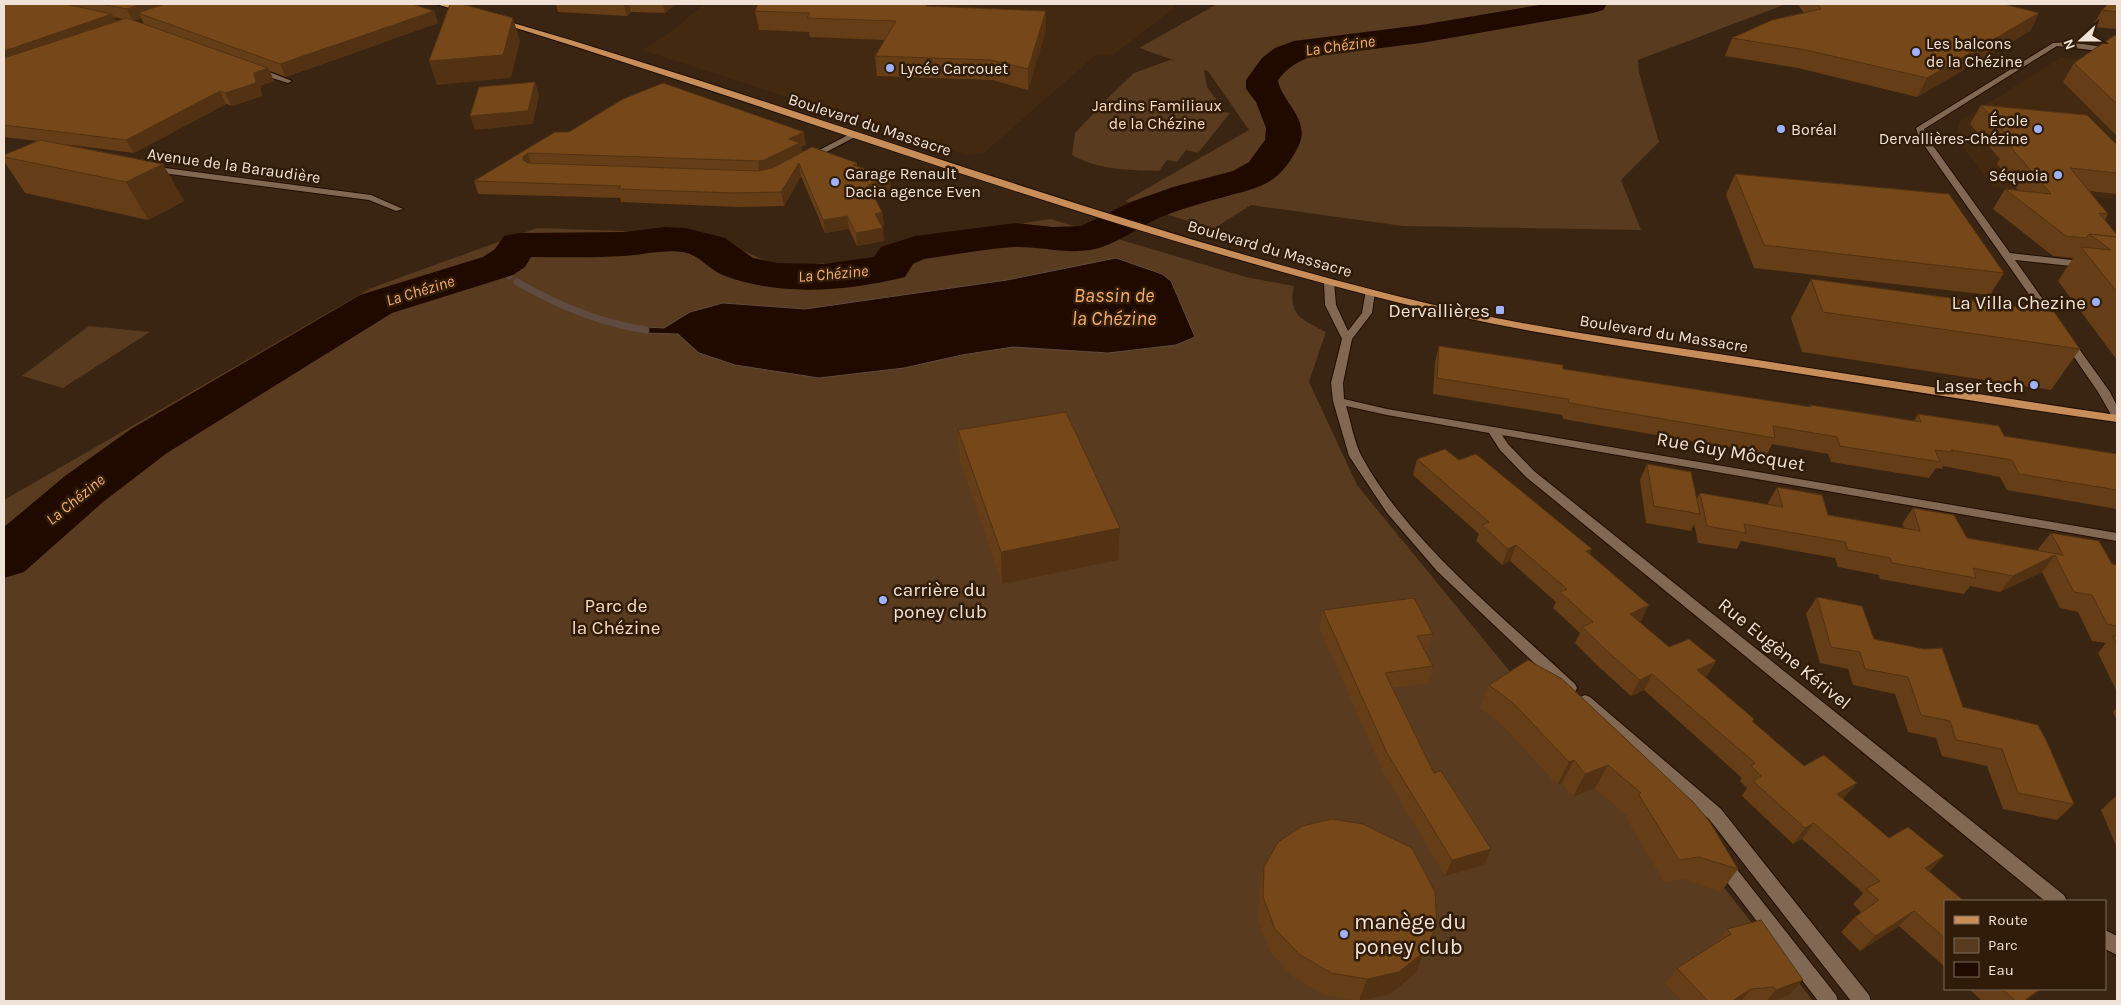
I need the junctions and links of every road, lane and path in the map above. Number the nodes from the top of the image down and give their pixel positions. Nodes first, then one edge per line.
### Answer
1 (439, 4) edge
2 (477, 15) edge
3 (495, 20) edge
4 (2066, 42) junction
5 (2117, 42) edge
6 (2117, 51) edge
7 (252, 68) edge
8 (288, 81) dead end
9 (853, 136) junction
10 (795, 164) edge
11 (138, 168) edge
12 (399, 209) dead end
13 (2007, 256) junction
14 (2117, 268) edge
15 (1329, 282) junction
16 (1370, 292) junction
17 (1347, 339) junction
18 (1339, 401) junction
19 (2117, 417) edge
20 (1493, 430) junction
21 (2117, 537) edge
22 (1577, 694) junction
23 (1652, 780) edge
24 (1714, 854) edge
25 (2057, 900) edge
26 (2106, 939) edge
27 (2117, 948) edge
28 (1829, 1001) edge
29 (1862, 1001) edge

1 - 2 main road
3 - 9 main road, Boulevard du Massacre
4 - 5 street
4 - 6 street
4 - 13 street
7 - 8 street
9 - 10 street
9 - 15 main road, Boulevard du Massacre
11 - 12 street, Avenue de la Baraudière
13 - 14 street
13 - 19 street
15 - 16 main road, Boulevard du Massacre
15 - 17 street
16 - 17 street
16 - 19 main road, Boulevard du Massacre
17 - 18 street
18 - 20 street, Rue Guy Môcquet
18 - 22 street
20 - 21 street, Rue Guy Môcquet
20 - 25 street, Rue Eugène Kérivel
22 - 23 street
22 - 29 street
24 - 28 street
26 - 27 street

